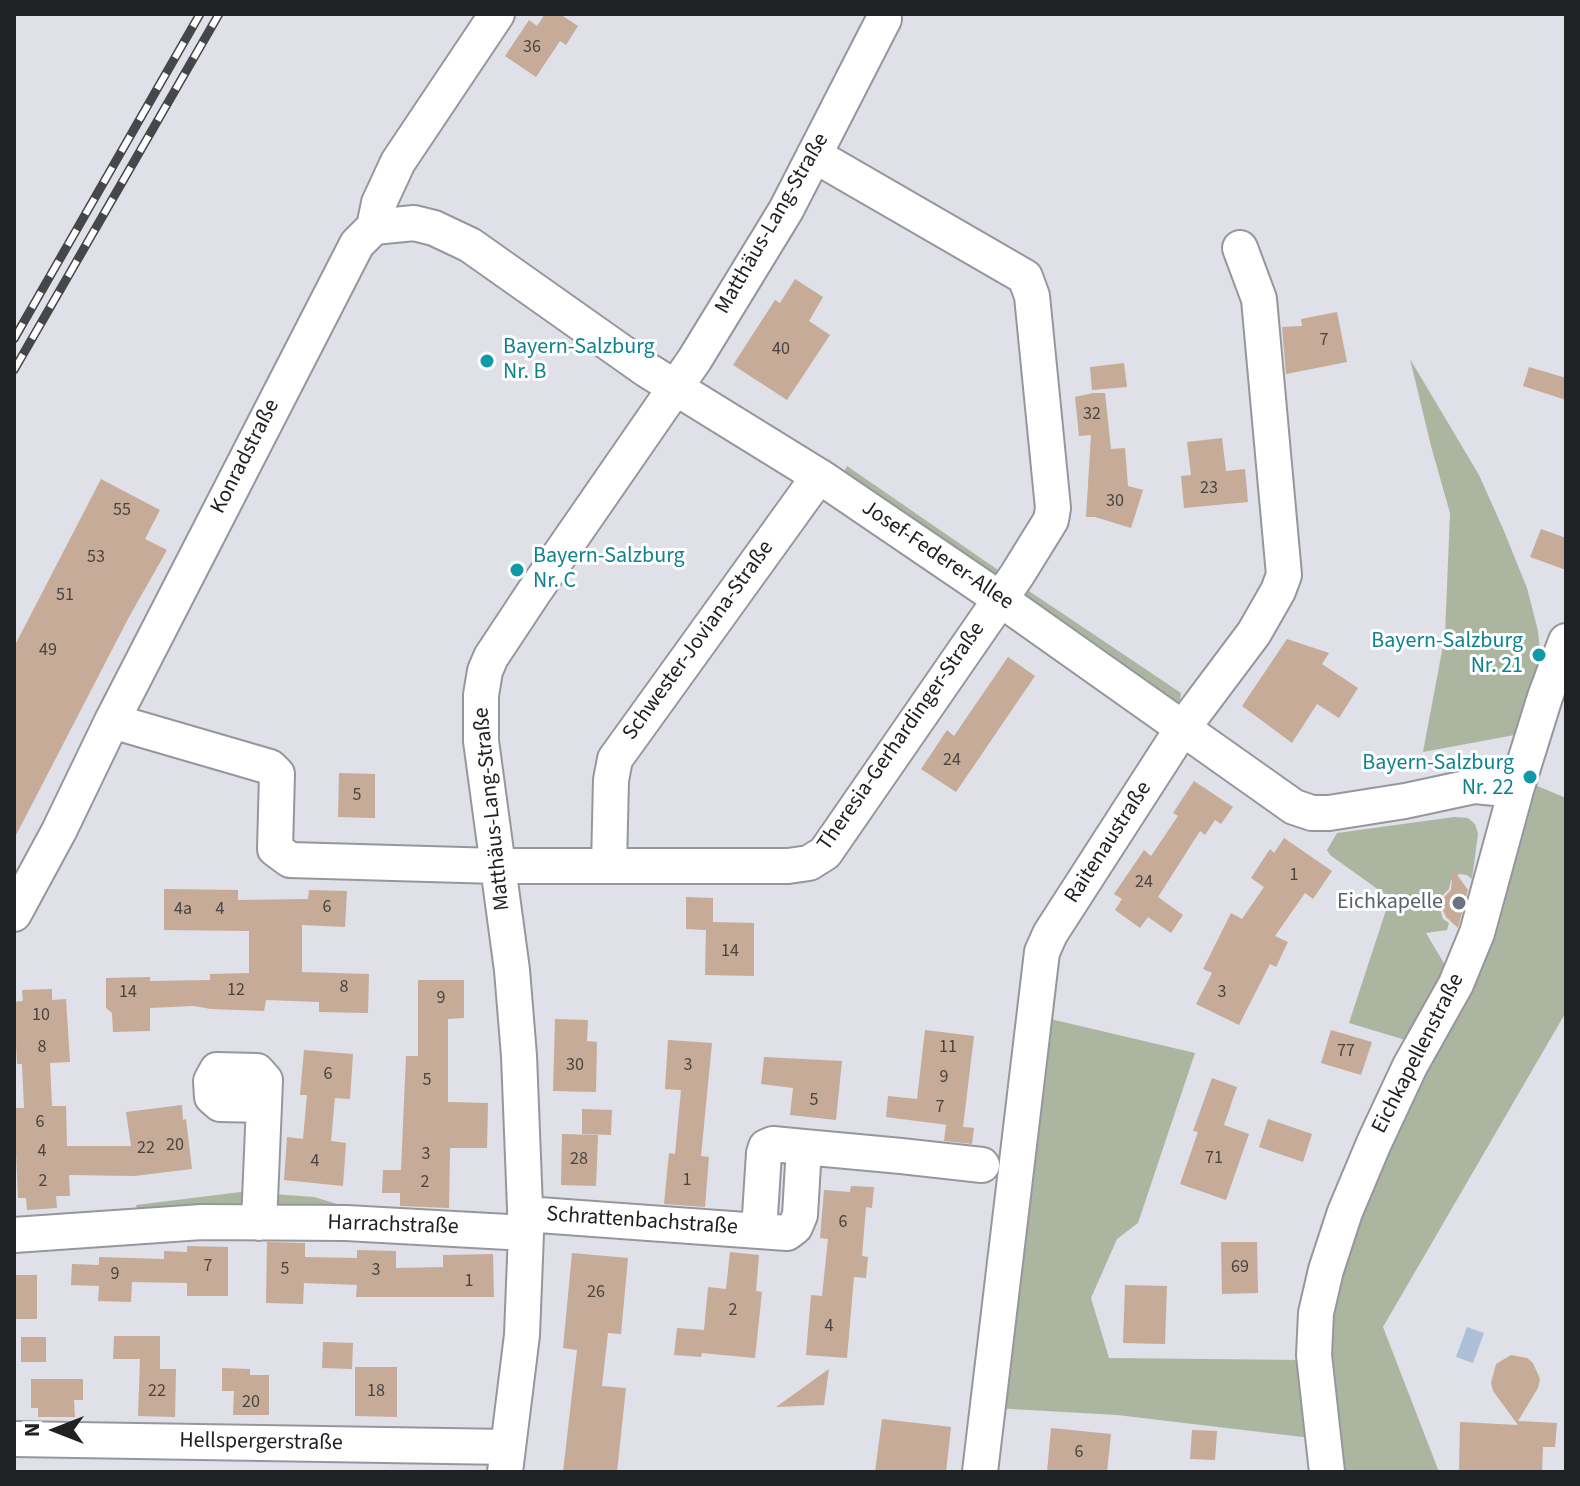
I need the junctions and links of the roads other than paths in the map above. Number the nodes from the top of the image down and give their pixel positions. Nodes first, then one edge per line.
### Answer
1 (497, 14) edge
2 (884, 19) dead end
3 (814, 155) junction
4 (374, 227) junction
5 (1240, 248) dead end
6 (676, 387) junction
7 (819, 476) junction
8 (1000, 599) junction
9 (1566, 641) edge
10 (112, 721) junction
11 (1182, 729) junction
12 (1516, 790) junction
13 (497, 866) junction
14 (609, 866) junction
15 (14, 914) edge
16 (264, 1105) dead end
17 (982, 1165) dead end
18 (259, 1223) junction
19 (525, 1223) junction
20 (14, 1235) edge
21 (14, 1439) edge
22 (507, 1460) edge
23 (980, 1472) edge
24 (1327, 1472) edge

1 - 4 street, Konradstraße
2 - 3 street, Matthäus-Lang-Straße
3 - 6 street, Matthäus-Lang-Straße
3 - 8 street, Theresia-Gerhardinger-Straße
4 - 6 street, Josef-Federer-Allee
4 - 10 street, Konradstraße
5 - 11 street, Raitenaustraße
6 - 7 street, Josef-Federer-Allee
6 - 13 street, Matthäus-Lang-Straße
7 - 8 street, Josef-Federer-Allee
7 - 14 street, Schwester-Joviana-Straße
8 - 11 street, Josef-Federer-Allee
8 - 14 street, Theresia-Gerhardinger-Straße
9 - 12 street, Eichkapellenstraße
10 - 13 street, Theresia-Gerhardinger-Straße
10 - 15 street, Konradstraße
11 - 12 street, Josef-Federer-Allee
11 - 23 street, Raitenaustraße
12 - 24 street, Eichkapellenstraße
13 - 14 street, Theresia-Gerhardinger-Straße
13 - 19 street, Matthäus-Lang-Straße
16 - 18 street
17 - 19 street, Schrattenbachstraße
18 - 19 street, Harrachstraße
18 - 20 street, Harrachstraße
19 - 22 street, Matthäus-Lang-Straße
21 - 22 street, Hellspergerstraße

